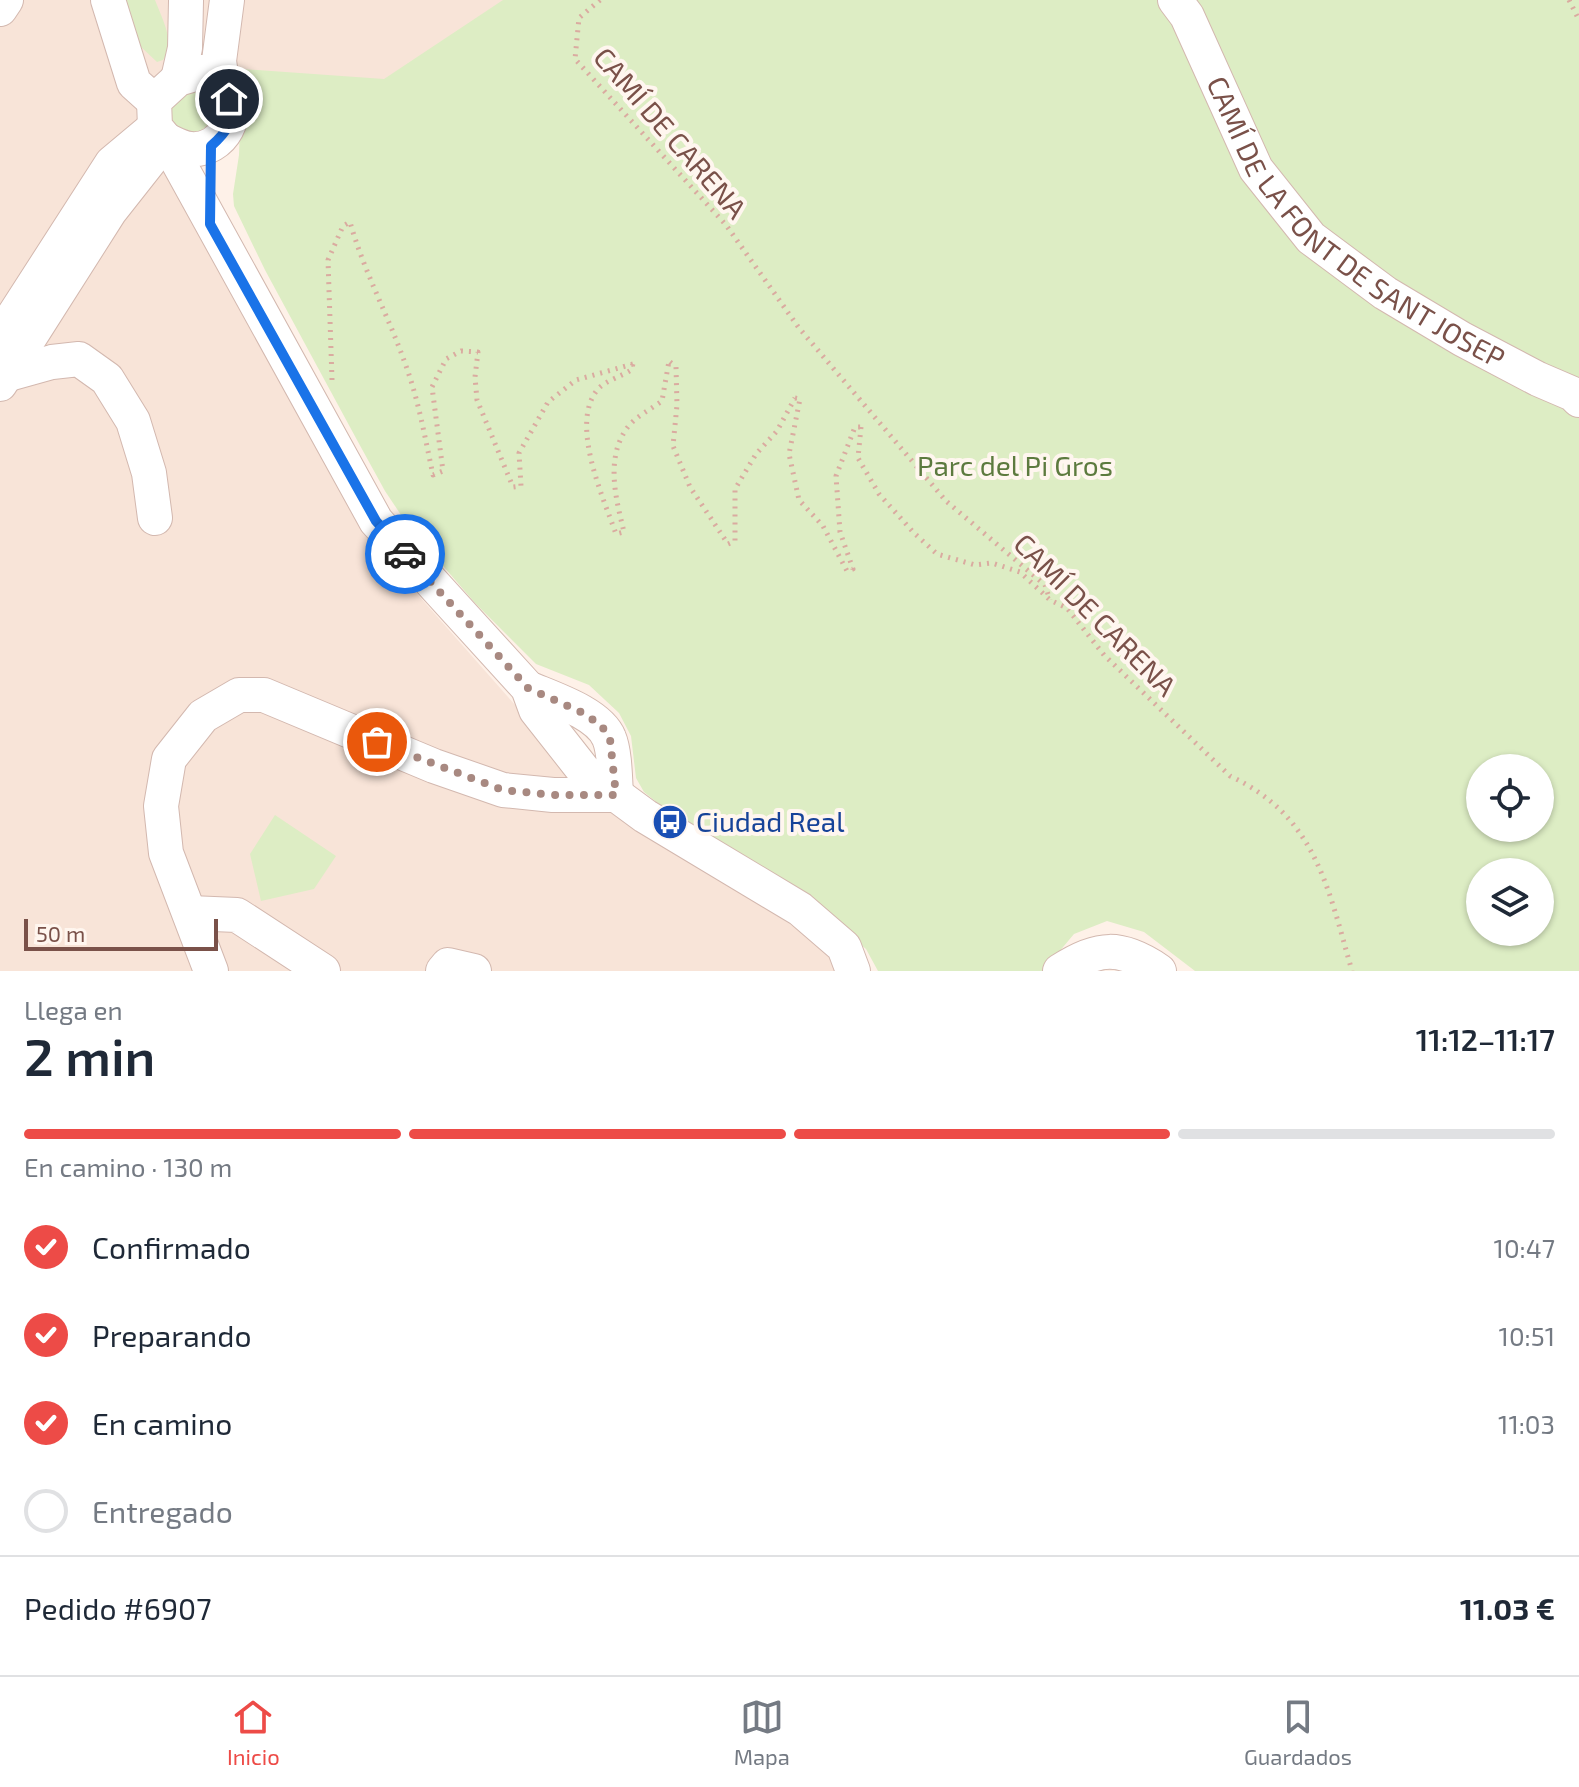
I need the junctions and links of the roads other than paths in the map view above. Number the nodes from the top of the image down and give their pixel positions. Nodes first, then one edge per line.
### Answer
1 (6, 0) edge
2 (108, 0) edge
3 (186, 0) edge
4 (220, 0) edge
5 (227, 0) edge
6 (1175, 0) edge
7 (0, 9) edge
8 (179, 101) junction
9 (211, 146) junction
10 (210, 224) junction
11 (0, 337) edge
12 (4, 379) edge
13 (1579, 400) edge
14 (155, 518) dead end
15 (616, 795) junction
16 (190, 913) junction
17 (211, 971) edge
18 (323, 971) edge
19 (443, 971) edge
20 (474, 971) edge
21 (853, 971) edge
22 (1060, 971) edge
23 (1159, 971) edge

1 - 7 street
2 - 8 street
3 - 8 street
4 - 8 street
5 - 8 street
6 - 13 street, CAMÍ DE LA FONT DE SANT JOSEP
8 - 9 street
8 - 9 street
8 - 10 street
8 - 11 street
8 - 12 street
9 - 10 street
10 - 15 street
12 - 14 street
15 - 16 street
15 - 21 street
16 - 17 street
16 - 18 street
19 - 20 street
22 - 23 street

